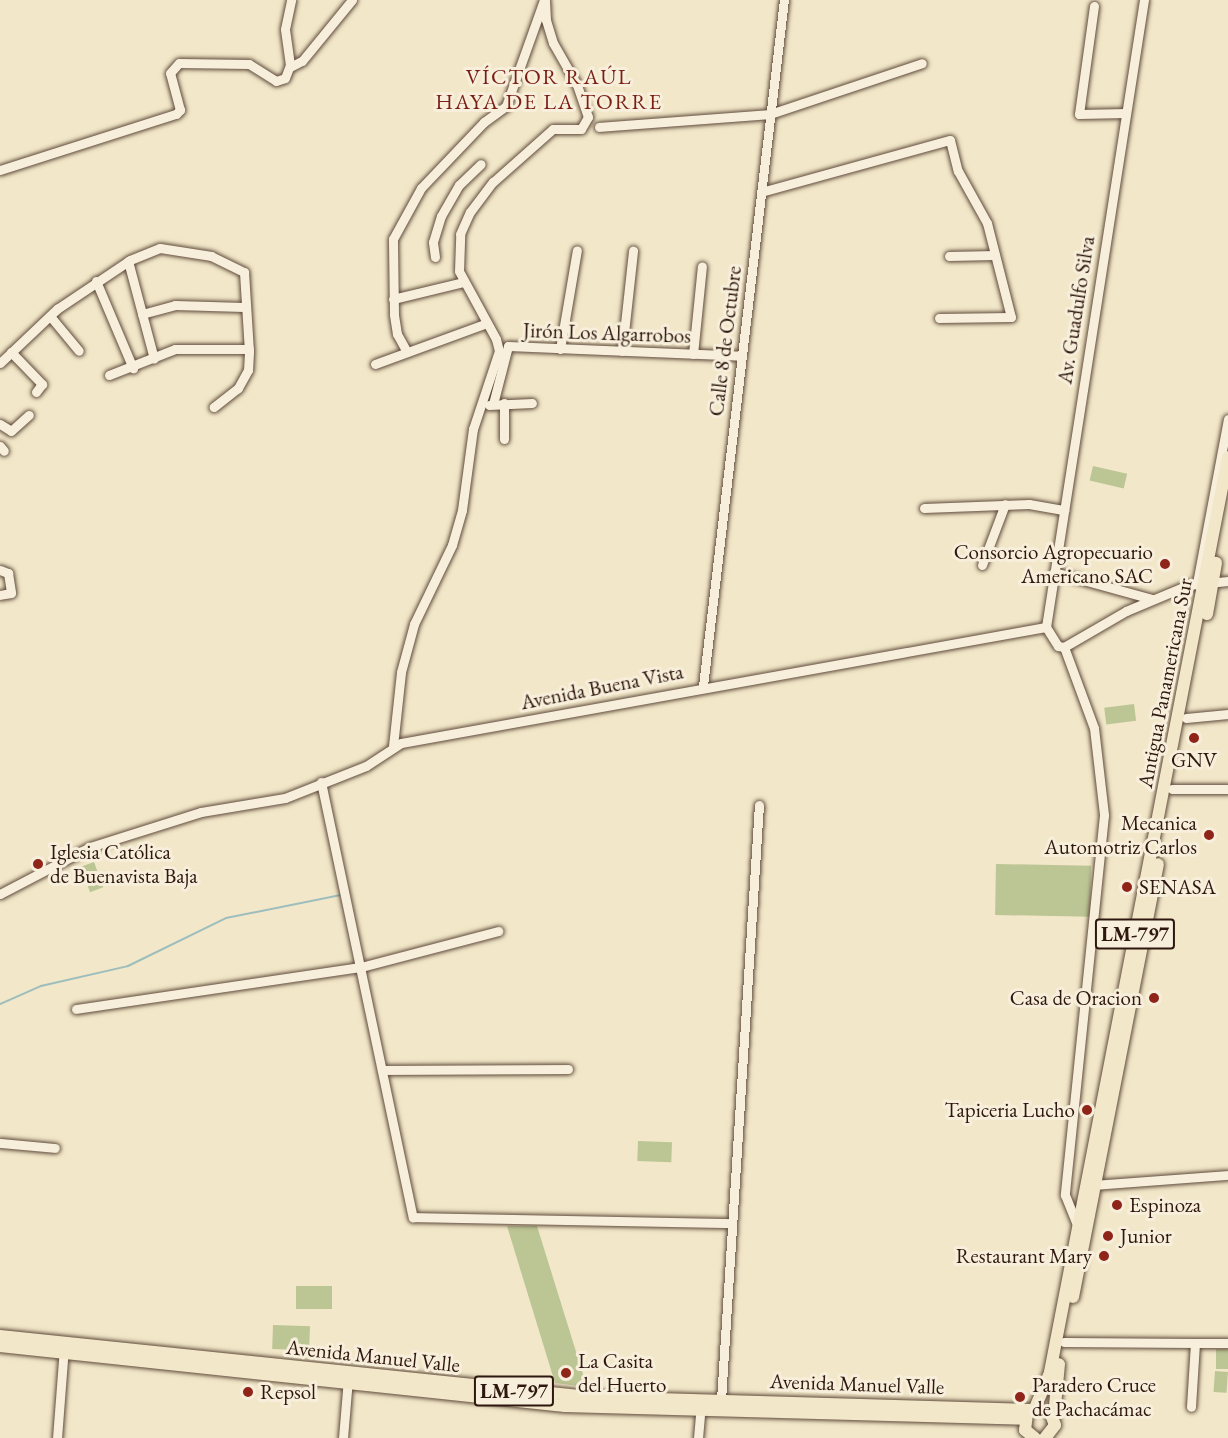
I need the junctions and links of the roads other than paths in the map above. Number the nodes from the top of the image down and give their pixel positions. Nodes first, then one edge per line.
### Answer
1 (291, 0) edge
2 (352, 0) edge
3 (545, 0) edge
4 (784, 0) edge
5 (1144, 0) edge
6 (1094, 6) dead end
7 (289, 63) junction
8 (922, 63) dead end
9 (1126, 113) junction
10 (770, 114) junction
11 (599, 127) dead end
12 (481, 164) dead end
13 (0, 171) edge
14 (761, 192) junction
15 (577, 250) dead end
16 (633, 251) dead end
17 (995, 255) junction
18 (949, 256) dead end
19 (435, 257) dead end
20 (128, 261) junction
21 (702, 266) dead end
22 (96, 281) junction
23 (464, 282) junction
24 (393, 299) junction
25 (244, 307) junction
26 (142, 314) junction
27 (50, 316) junction
28 (939, 318) dead end
29 (487, 323) junction
30 (249, 349) junction
31 (560, 349) junction
32 (79, 351) dead end
33 (622, 351) junction
34 (11, 352) junction
35 (407, 352) junction
36 (693, 354) junction
37 (742, 356) junction
38 (154, 359) junction
39 (0, 363) edge
40 (375, 364) dead end
41 (133, 368) junction
42 (109, 375) dead end
43 (36, 392) dead end
44 (504, 403) junction
45 (532, 403) dead end
46 (493, 404) junction
47 (214, 407) dead end
48 (480, 407) junction
49 (29, 415) dead end
50 (1228, 418) edge
51 (0, 424) edge
52 (504, 439) dead end
53 (1228, 457) edge
54 (1228, 495) edge
55 (1005, 504) junction
56 (924, 508) dead end
57 (1064, 510) junction
58 (982, 565) dead end
59 (0, 570) edge
60 (1054, 572) junction
61 (1228, 581) edge
62 (1205, 583) junction
63 (0, 595) edge
64 (1152, 599) junction
65 (1046, 627) junction
66 (1065, 647) junction
67 (703, 686) junction
68 (1228, 714) edge
69 (1186, 718) junction
70 (393, 746) junction
71 (321, 782) junction
72 (1172, 789) junction
73 (1228, 789) edge
74 (759, 805) dead end
75 (0, 894) edge
76 (498, 930) dead end
77 (1137, 944) junction
78 (361, 967) junction
79 (76, 1009) dead end
80 (568, 1069) dead end
81 (383, 1070) junction
82 (0, 1143) edge
83 (55, 1148) dead end
84 (1228, 1176) edge
85 (1094, 1185) junction
86 (732, 1223) junction
87 (1077, 1225) junction
88 (1078, 1247) junction
89 (0, 1336) edge
90 (1064, 1342) junction
91 (1228, 1343) edge
92 (1195, 1344) junction
93 (0, 1346) edge
94 (64, 1348) junction
95 (348, 1378) junction
96 (721, 1400) junction
97 (701, 1404) junction
98 (1191, 1407) dead end
99 (988, 1412) junction
100 (1030, 1412) junction
101 (1053, 1416) junction
102 (1049, 1436) edge
103 (1031, 1437) edge
104 (57, 1438) edge
105 (343, 1438) edge
106 (698, 1438) edge

1 - 7 street
2 - 7 street
3 - 23 street
3 - 24 street
4 - 10 street, Calle 8 de Octubre
5 - 9 street, Av. Guadulfo Silva
6 - 9 street
7 - 13 street
8 - 10 street
9 - 57 street, Av. Guadulfo Silva
10 - 11 street
10 - 14 street, Calle 8 de Octubre
12 - 19 street
14 - 17 street
14 - 37 street, Calle 8 de Octubre
15 - 31 street
16 - 33 street
17 - 18 street
17 - 28 street
20 - 22 street
20 - 25 street
20 - 26 street
21 - 36 street
22 - 27 street
22 - 41 street
23 - 24 street
23 - 29 street
24 - 35 street
25 - 26 street
25 - 30 street
26 - 38 street
27 - 32 street
27 - 34 street
29 - 35 street
29 - 48 street
30 - 38 street
30 - 47 street
31 - 33 street, Jirón Los Algarrobos
31 - 46 street, Jirón Los Algarrobos
33 - 36 street, Jirón Los Algarrobos
34 - 39 street
34 - 43 street
35 - 40 street
36 - 37 street, Jirón Los Algarrobos
37 - 67 street, Calle 8 de Octubre
38 - 41 street
41 - 42 street
44 - 45 street
44 - 46 street
44 - 52 street
46 - 48 street
48 - 70 street
49 - 51 street
50 - 62 street
53 - 62 main road, Antigua Panamericana Sur / LM-797
54 - 62 main road, Antigua Panamericana Sur / LM-797
55 - 56 street
55 - 57 street
55 - 58 street
57 - 60 street, Av. Guadulfo Silva
59 - 63 street
60 - 64 street
60 - 65 street, Av. Guadulfo Silva
61 - 62 street
62 - 64 street
62 - 69 main road, Antigua Panamericana Sur / LM-797
62 - 77 main road, Antigua Panamericana Sur / LM-797
64 - 66 street
65 - 66 street
65 - 67 street, Avenida Buena Vista
66 - 87 street
67 - 70 street, Avenida Buena Vista
68 - 69 street
69 - 72 main road, Antigua Panamericana Sur / LM-797
70 - 71 street, Avenida Buena Vista
71 - 75 street, Avenida Buena Vista
71 - 78 street
72 - 73 street
72 - 77 main road, Antigua Panamericana Sur / LM-797
74 - 86 street
76 - 78 street
77 - 85 main road, Antigua Panamericana Sur / LM-797
77 - 87 main road, Antigua Panamericana Sur / LM-797
78 - 79 street
78 - 81 street
80 - 81 street
81 - 86 street
82 - 83 street
84 - 85 street
85 - 88 main road, Antigua Panamericana Sur / LM-797
86 - 96 street
87 - 88 main road, Antigua Panamericana Sur / LM-797
88 - 90 main road, Antigua Panamericana Sur / LM-797
88 - 100 main road, Antigua Panamericana Sur / LM-797
89 - 94 main road, Avenida Manuel Valle / LM-797
90 - 92 street
90 - 101 main road, Antigua Panamericana Sur / LM-797
91 - 92 street
92 - 98 street
93 - 94 main road, Avenida Manuel Valle / LM-797
94 - 95 main road, Avenida Manuel Valle / LM-797
94 - 104 street
95 - 97 main road, Avenida Manuel Valle / LM-797
95 - 105 street
96 - 97 main road, Avenida Manuel Valle / LM-797
96 - 99 main road, Avenida Manuel Valle / LM-797
97 - 99 main road, Avenida Manuel Valle / LM-797
97 - 106 street
99 - 100 main road, Avenida Manuel Valle / LM-797
100 - 101 main road, LM-797
100 - 103 main road
101 - 102 main road, LM-797

